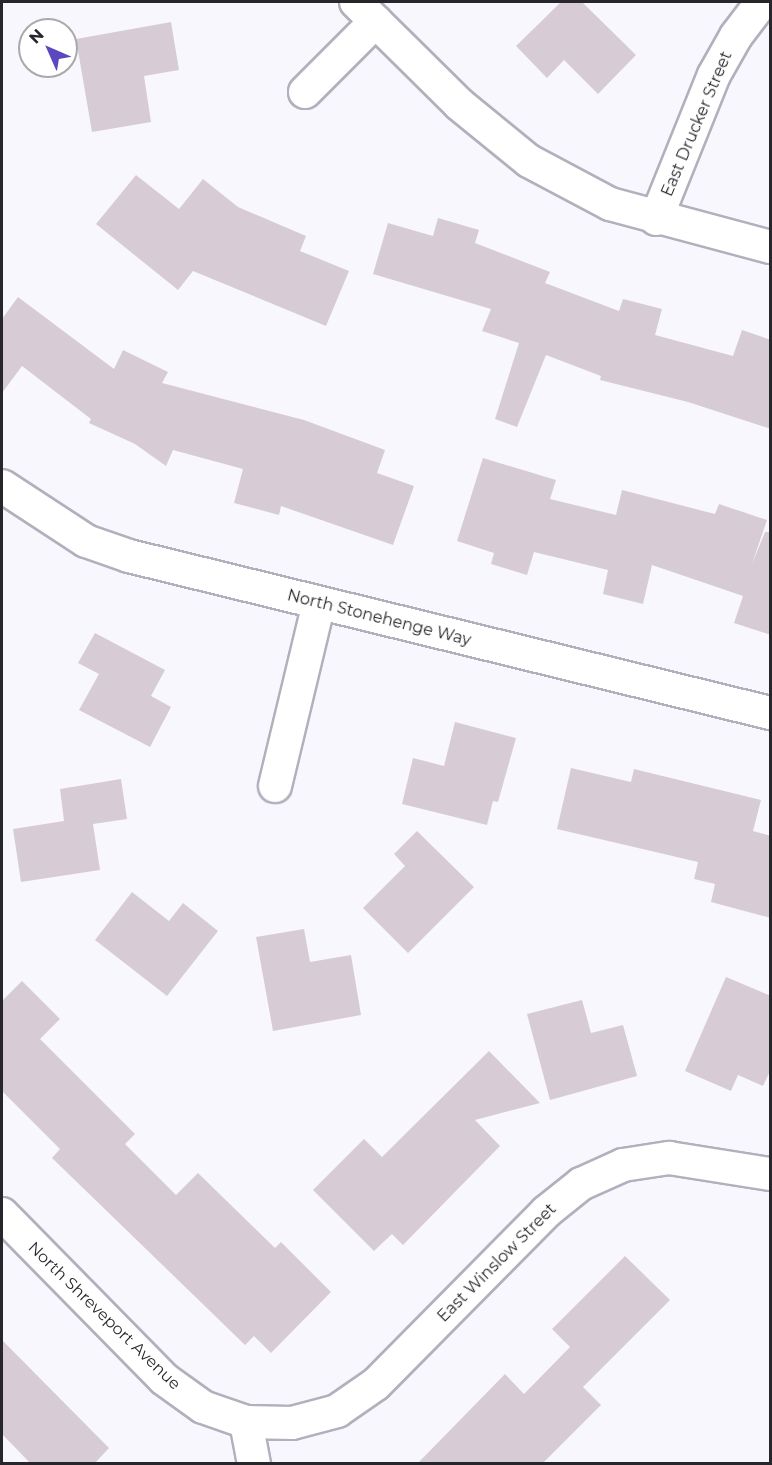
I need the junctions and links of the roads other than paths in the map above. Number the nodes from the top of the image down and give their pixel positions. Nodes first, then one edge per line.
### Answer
1 (762, 2) edge
2 (366, 11) edge
3 (305, 92) dead end
4 (656, 219) junction
5 (771, 247) edge
6 (2, 486) edge
7 (319, 603) junction
8 (771, 713) edge
9 (275, 786) dead end
10 (771, 1174) edge
11 (2, 1214) edge
12 (246, 1422) junction
13 (254, 1464) edge

1 - 4 street, East Drucker Street
2 - 3 street
2 - 4 street
4 - 5 street
6 - 7 street, North Stonehenge Way
7 - 8 street, North Stonehenge Way
7 - 9 street
10 - 12 street, East Winslow Street
11 - 12 street, North Shreveport Avenue
12 - 13 street

